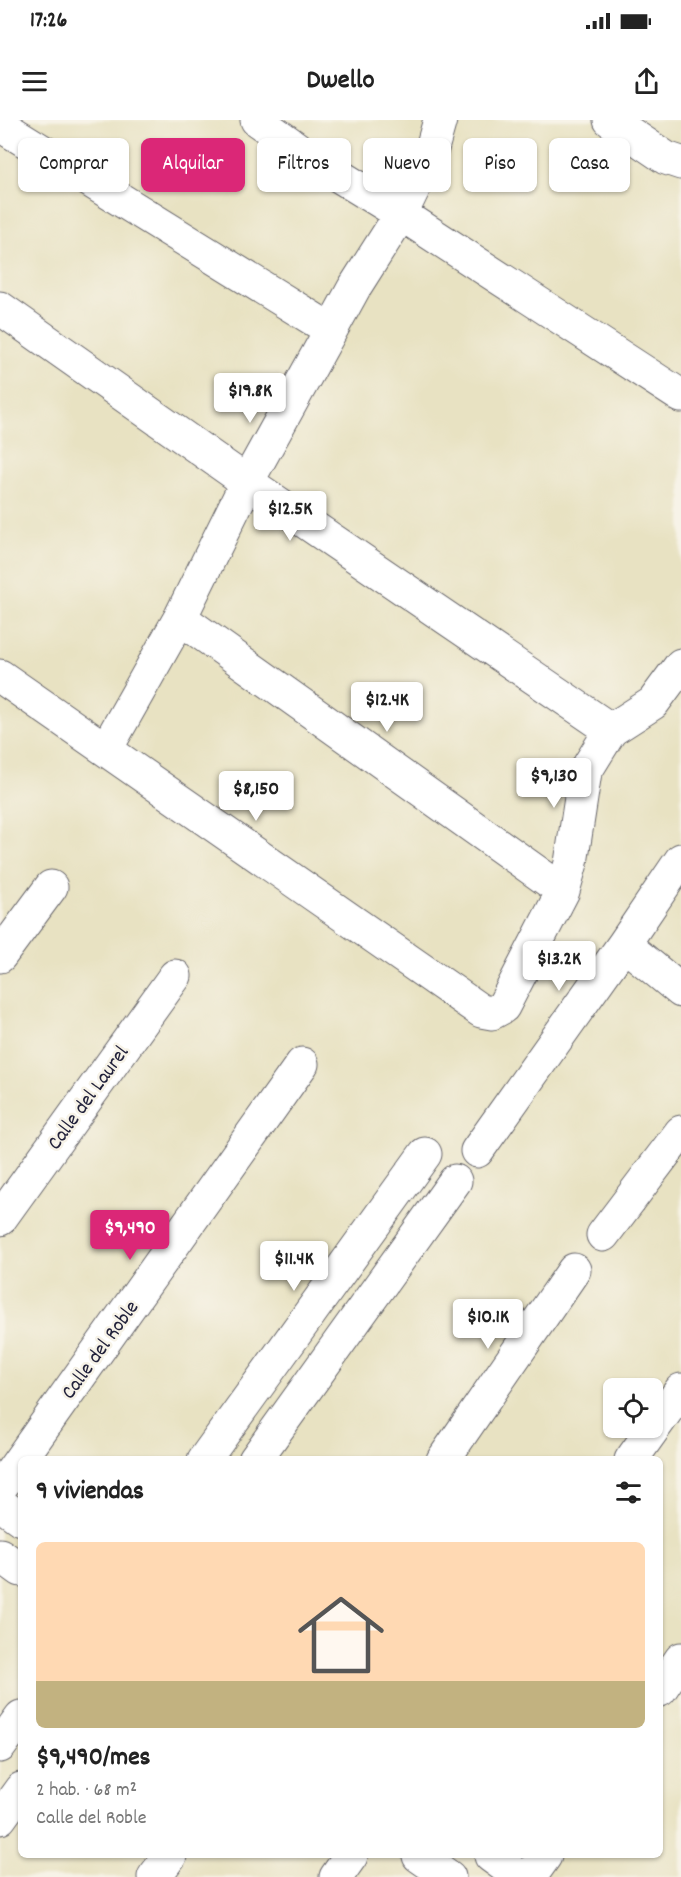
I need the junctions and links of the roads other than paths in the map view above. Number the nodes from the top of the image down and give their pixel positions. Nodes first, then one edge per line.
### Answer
1 (257, 120) edge
2 (440, 120) edge
3 (610, 120) edge
4 (0, 125) edge
5 (676, 168) edge
6 (401, 214) junction
7 (0, 308) edge
8 (330, 330) junction
9 (678, 386) edge
10 (247, 482) junction
11 (180, 618) junction
12 (681, 665) edge
13 (0, 676) edge
14 (611, 730) junction
15 (106, 749) junction
16 (681, 860) edge
17 (51, 887) dead end
18 (563, 891) junction
19 (4, 941) edge
20 (624, 944) junction
21 (175, 976) dead end
22 (681, 991) edge
23 (302, 1064) dead end
24 (681, 1132) edge
25 (477, 1151) dead end
26 (425, 1154) dead end
27 (455, 1181) dead end
28 (0, 1219) edge
29 (603, 1235) dead end
30 (574, 1270) dead end
31 (681, 1390) edge
32 (23, 1456) edge
33 (207, 1456) edge
34 (258, 1456) edge
35 (446, 1456) edge
36 (634, 1456) edge
37 (18, 1463) edge
38 (0, 1488) edge
39 (0, 1504) edge
40 (18, 1517) edge
41 (0, 1555) edge
42 (18, 1568) edge
43 (681, 1659) edge
44 (663, 1686) edge
45 (18, 1721) edge
46 (0, 1746) edge
47 (18, 1792) edge
48 (0, 1818) edge
49 (168, 1858) edge
50 (350, 1858) edge
51 (422, 1858) edge
52 (494, 1858) edge
53 (544, 1858) edge
54 (154, 1877) edge
55 (336, 1877) edge
56 (449, 1877) edge
57 (520, 1877) edge
58 (530, 1877) edge

1 - 6 street
2 - 6 street
3 - 5 street
4 - 8 street
6 - 8 street
6 - 9 street
7 - 10 street
8 - 10 street
10 - 11 street
10 - 14 street
11 - 15 street
11 - 18 street
12 - 14 street
13 - 15 street
14 - 18 street
15 - 18 street
16 - 20 street
17 - 19 street
20 - 22 street
20 - 25 street
21 - 28 street, Calle del Laurel
23 - 32 street, Calle del Roble
24 - 29 street
26 - 33 street
27 - 34 street
30 - 35 street
31 - 36 street
37 - 38 street, Calle del Roble
39 - 40 street
41 - 42 street
43 - 44 street
45 - 46 street
47 - 48 street
49 - 54 street
50 - 55 street
51 - 56 street
52 - 57 street
53 - 58 street

